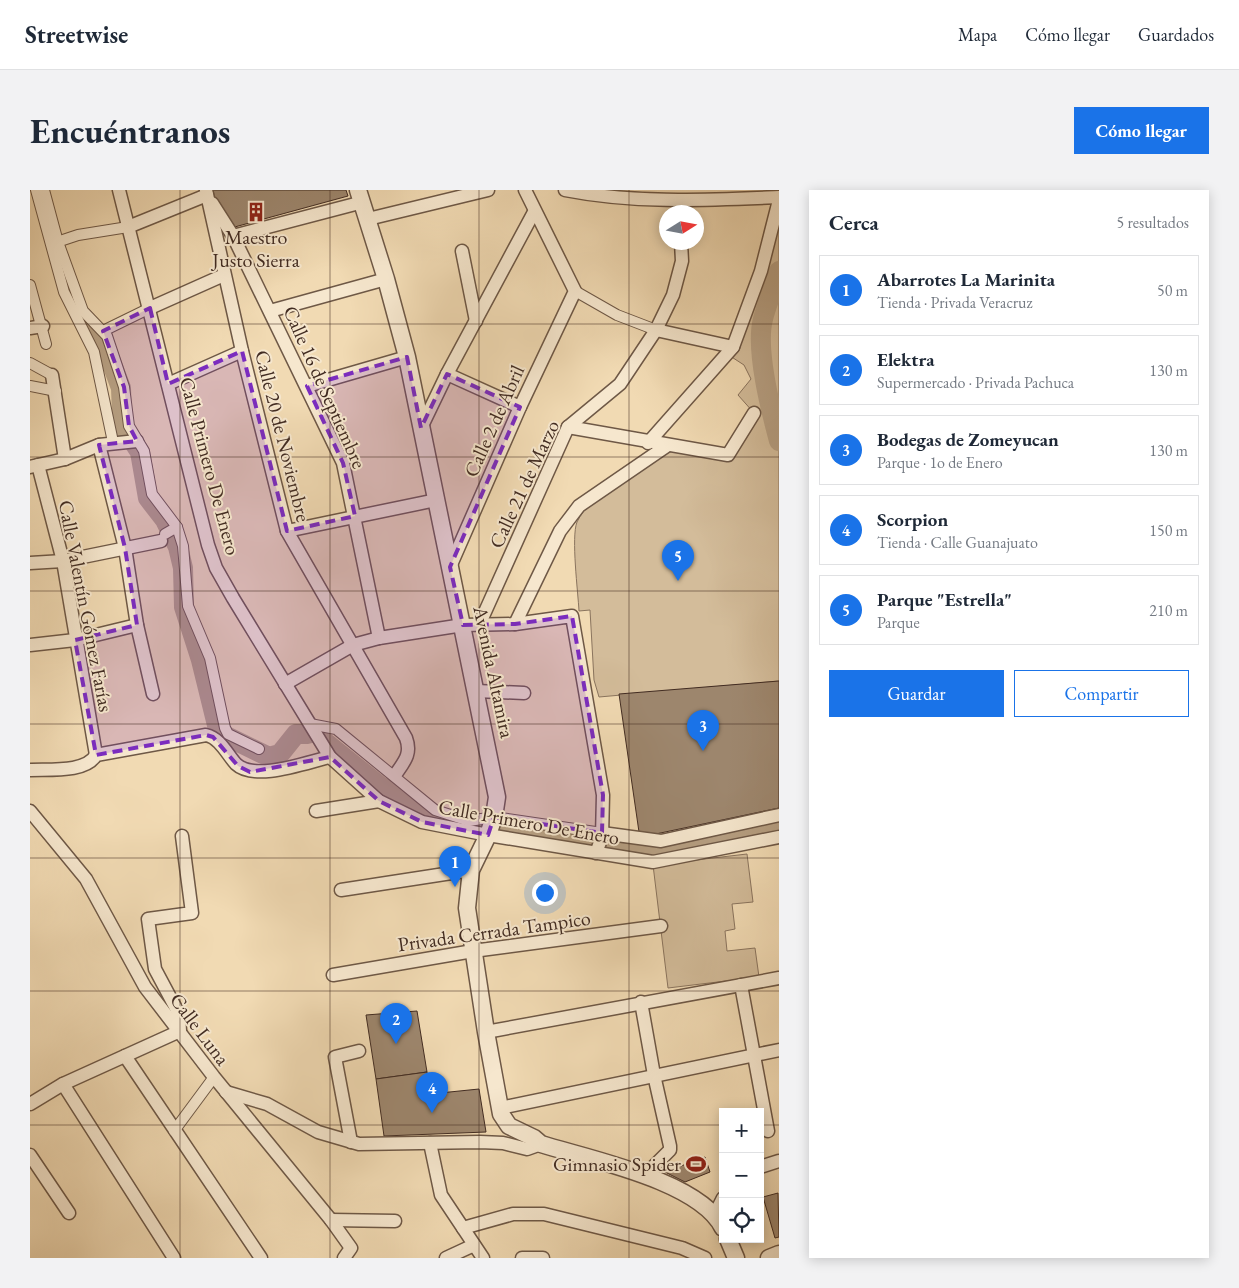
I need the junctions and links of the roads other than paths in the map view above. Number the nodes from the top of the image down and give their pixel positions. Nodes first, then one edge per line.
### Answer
1 (36, 190) edge
2 (44, 190) edge
3 (119, 190) edge
4 (488, 190) edge
5 (525, 190) edge
6 (565, 190) edge
7 (206, 192) edge
8 (360, 196) edge
9 (779, 199) edge
10 (43, 203) junction
11 (664, 205) edge
12 (704, 205) edge
13 (30, 212) edge
14 (534, 212) junction
15 (368, 219) junction
16 (128, 227) junction
17 (233, 236) junction
18 (60, 241) dead end
19 (681, 250) edge
20 (462, 251) dead end
21 (224, 275) junction
22 (386, 279) junction
23 (30, 285) edge
24 (574, 291) junction
25 (150, 308) junction
26 (270, 311) junction
27 (476, 321) junction
28 (36, 327) edge
29 (656, 330) junction
30 (103, 331) junction
31 (46, 344) dead end
32 (733, 347) junction
33 (242, 351) junction
34 (406, 357) junction
35 (30, 363) edge
36 (447, 374) junction
37 (52, 375) joint
38 (168, 384) junction
39 (30, 386) edge
40 (307, 386) junction
41 (56, 391) junction
42 (520, 407) junction
43 (754, 413) dead end
44 (568, 427) junction
45 (421, 428) junction
46 (137, 441) junction
47 (118, 442) junction
48 (648, 442) junction
49 (99, 445) junction
50 (668, 445) junction
51 (65, 459) junction
52 (34, 466) edge
53 (436, 500) junction
54 (354, 516) junction
55 (177, 527) junction
56 (287, 531) junction
57 (163, 537) joint
58 (125, 548) junction
59 (63, 560) junction
60 (30, 563) edge
61 (450, 567) junction
62 (480, 623) junction
63 (515, 624) junction
64 (137, 625) junction
65 (462, 625) junction
66 (379, 638) junction
67 (75, 640) junction
68 (352, 644) junction
69 (30, 645) edge
70 (285, 684) junction
71 (476, 691) junction
72 (524, 693) dead end
73 (153, 694) dead end
74 (310, 724) junction
75 (259, 749) dead end
76 (96, 755) junction
77 (330, 757) junction
78 (30, 770) edge
79 (395, 775) junction
80 (380, 801) junction
81 (30, 811) edge
82 (316, 811) dead end
83 (779, 815) edge
84 (494, 817) junction
85 (488, 835) junction
86 (182, 836) dead end
87 (779, 841) edge
88 (600, 843) junction
89 (471, 870) junction
90 (341, 890) dead end
91 (660, 926) dead end
92 (473, 951) junction
93 (333, 975) dead end
94 (779, 978) edge
95 (741, 985) junction
96 (641, 1002) junction
97 (180, 1031) junction
98 (486, 1032) junction
99 (359, 1050) dead end
100 (779, 1050) edge
101 (754, 1055) junction
102 (125, 1056) junction
103 (654, 1075) junction
104 (214, 1077) junction
105 (63, 1084) junction
106 (226, 1092) junction
107 (30, 1104) edge
108 (500, 1108) junction
109 (174, 1130) junction
110 (768, 1131) dead end
111 (351, 1142) junction
112 (430, 1143) junction
113 (541, 1144) junction
114 (30, 1155) edge
115 (779, 1161) edge
116 (764, 1166) edge
117 (644, 1176) junction
118 (69, 1213) dead end
119 (331, 1220) junction
120 (395, 1220) dead end
121 (719, 1221) edge
122 (463, 1228) junction
123 (730, 1243) edge
124 (474, 1245) junction
125 (174, 1258) edge
126 (261, 1258) edge
127 (344, 1258) edge
128 (446, 1258) edge
129 (483, 1258) edge
130 (522, 1258) edge
131 (543, 1258) edge
132 (705, 1258) edge
133 (736, 1258) edge

1 - 10 street
2 - 10 street
3 - 16 street
4 - 15 street
5 - 14 street
6 - 11 street
7 - 16 street
7 - 17 street, Calle 16 de Septiembre
7 - 21 street, Calle 20 de Noviembre
8 - 15 street, Avenida Altamira
8 - 17 street
9 - 12 street
9 - 32 street
10 - 13 street
10 - 30 street
10 - 47 street
14 - 24 street
14 - 27 street
15 - 22 street, Avenida Altamira
16 - 18 street
16 - 25 street, Calle Primero De Enero
17 - 26 street, Calle 16 de Septiembre
19 - 29 street, Calle 21 de Marzo
20 - 27 street
21 - 25 street
21 - 33 street, Calle 20 de Noviembre
22 - 26 street
22 - 34 street, Avenida Altamira
23 - 28 street
24 - 29 street
24 - 42 street, Calle 2 de Abril
25 - 30 street
25 - 38 street, Calle Primero De Enero
26 - 40 street, Calle 16 de Septiembre
27 - 36 street
28 - 31 street
29 - 32 street
29 - 44 street, Calle 21 de Marzo
30 - 46 street
32 - 48 street
33 - 38 street
33 - 56 street, Calle 20 de Noviembre
34 - 40 street
34 - 45 street, Avenida Altamira
35 - 37 street
36 - 42 street
36 - 45 street
37 - 41 street
38 - 70 street, Calle Primero De Enero
39 - 41 street
40 - 54 street, Calle 16 de Septiembre
41 - 51 street
42 - 61 street, Calle 2 de Abril
43 - 50 street
44 - 48 street
44 - 62 street, Calle 21 de Marzo
45 - 53 street, Avenida Altamira
46 - 47 street
46 - 55 street
47 - 49 street
48 - 50 street
49 - 51 street
49 - 58 street
50 - 63 street
51 - 52 street
52 - 59 street, Calle Valentín Gómez Farías
53 - 54 street
53 - 61 street, Avenida Altamira
54 - 56 street
54 - 66 street, Calle 16 de Septiembre
55 - 57 street
55 - 75 street
56 - 68 street, Calle 20 de Noviembre
57 - 58 street
58 - 59 street
58 - 64 street
59 - 60 street
59 - 67 street, Calle Valentín Gómez Farías
61 - 65 street, Avenida Altamira
62 - 63 street
62 - 65 street
63 - 88 street
64 - 67 street
64 - 73 street
65 - 66 street
65 - 71 street, Avenida Altamira
66 - 68 street
67 - 69 street
67 - 76 street, Calle Valentín Gómez Farías
68 - 70 street
68 - 79 street, Calle 20 de Noviembre
70 - 74 street, Calle Primero De Enero
71 - 72 street
71 - 84 street, Avenida Altamira
74 - 77 street, Calle Primero De Enero
74 - 79 street, Calle Primero De Enero
76 - 77 street
76 - 78 street
77 - 80 street, Calle Primero De Enero
79 - 84 street, Calle Primero De Enero
80 - 82 street
80 - 85 street, Calle Primero De Enero
81 - 97 street, Calle Luna
83 - 88 street
84 - 85 street, Avenida Altamira
84 - 88 street, Calle Primero De Enero
85 - 88 street, Calle Primero De Enero
85 - 89 street, Avenida Altamira
86 - 97 street
87 - 88 street, Calle Primero De Enero
89 - 90 street
89 - 92 street, Avenida Altamira
91 - 92 street, Privada Cerrada Tampico
92 - 93 street, Privada Cerrada Tampico
92 - 98 street, Avenida Altamira
94 - 95 street
95 - 96 street
95 - 101 street
96 - 98 street
96 - 103 street
97 - 102 street
97 - 104 street, Calle Luna
98 - 108 street, Avenida Altamira
99 - 111 street
100 - 101 street
101 - 103 street
101 - 110 street
102 - 105 street
102 - 109 street
103 - 108 street
103 - 117 street
104 - 106 street, Calle Luna
104 - 109 street
105 - 107 street
105 - 125 street
106 - 111 street
106 - 119 street, Calle Luna
108 - 113 street, Avenida Altamira
109 - 126 street
111 - 112 street
112 - 113 street
112 - 122 street
113 - 117 street, Avenida Altamira
114 - 118 street
115 - 116 street
117 - 121 street, Avenida Altamira
119 - 120 street
119 - 127 street, Calle Luna
122 - 124 street
122 - 132 street
123 - 133 street
124 - 128 street
124 - 129 street
130 - 131 street

